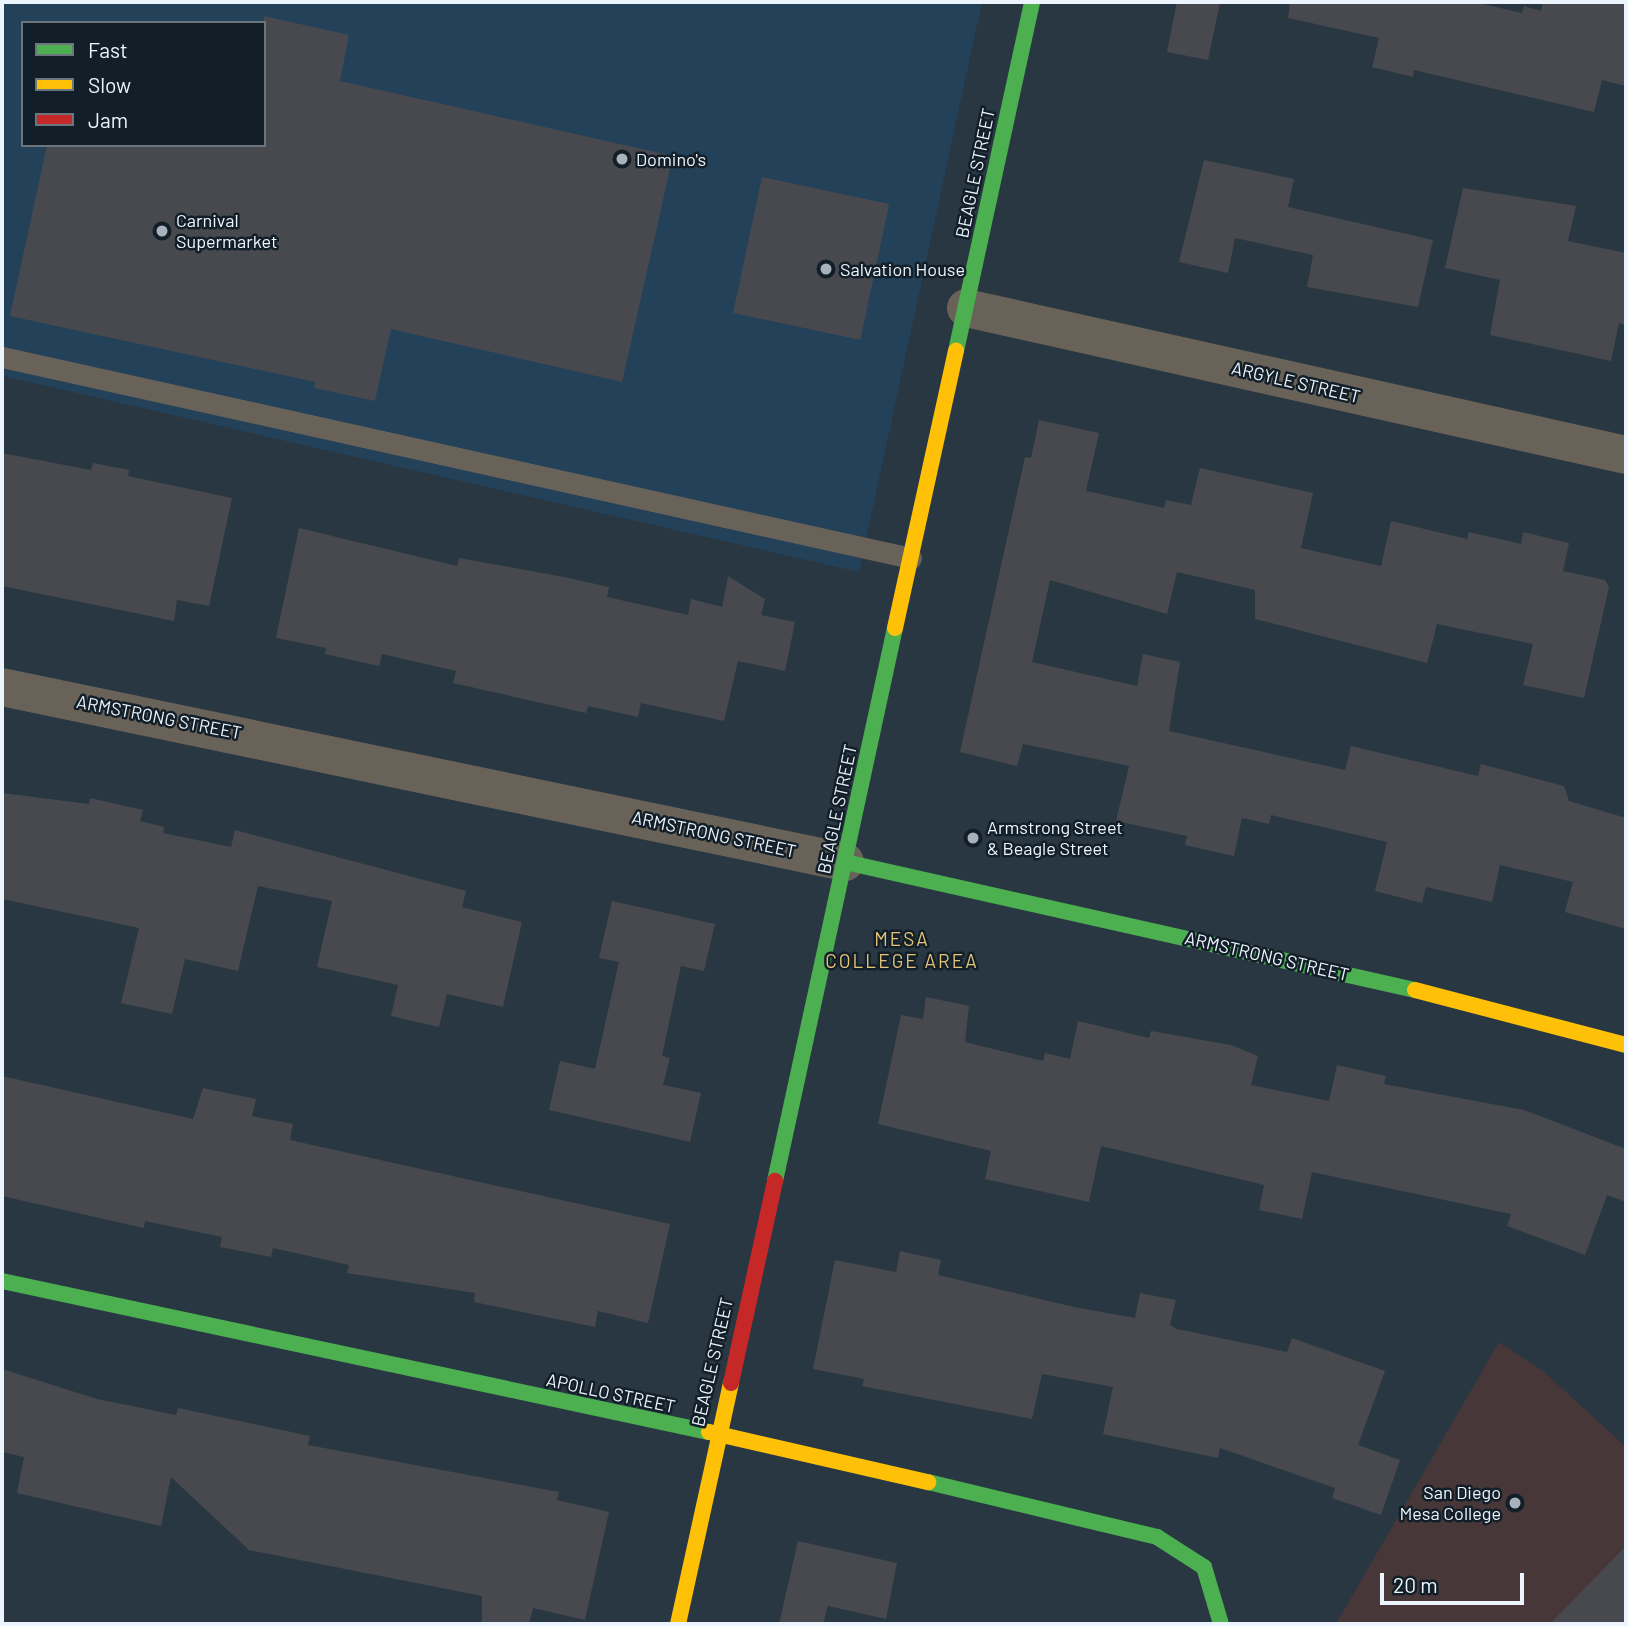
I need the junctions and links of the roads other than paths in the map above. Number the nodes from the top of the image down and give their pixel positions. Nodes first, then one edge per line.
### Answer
1 (1032, 2) edge
2 (966, 308) junction
3 (2, 357) edge
4 (1626, 455) edge
5 (911, 558) junction
6 (2, 687) edge
7 (845, 862) junction
8 (1626, 1045) edge
9 (2, 1281) edge
10 (715, 1433) junction
11 (678, 1624) edge
12 (1221, 1624) edge

1 - 2 street, BEAGLE STREET
2 - 4 street, ARGYLE STREET
2 - 5 street, BEAGLE STREET
3 - 5 lane
5 - 7 street, BEAGLE STREET
6 - 7 street, ARMSTRONG STREET
7 - 8 street, ARMSTRONG STREET
7 - 10 street, BEAGLE STREET
9 - 10 street, APOLLO STREET
10 - 11 street, BEAGLE STREET
10 - 12 street, APOLLO STREET

